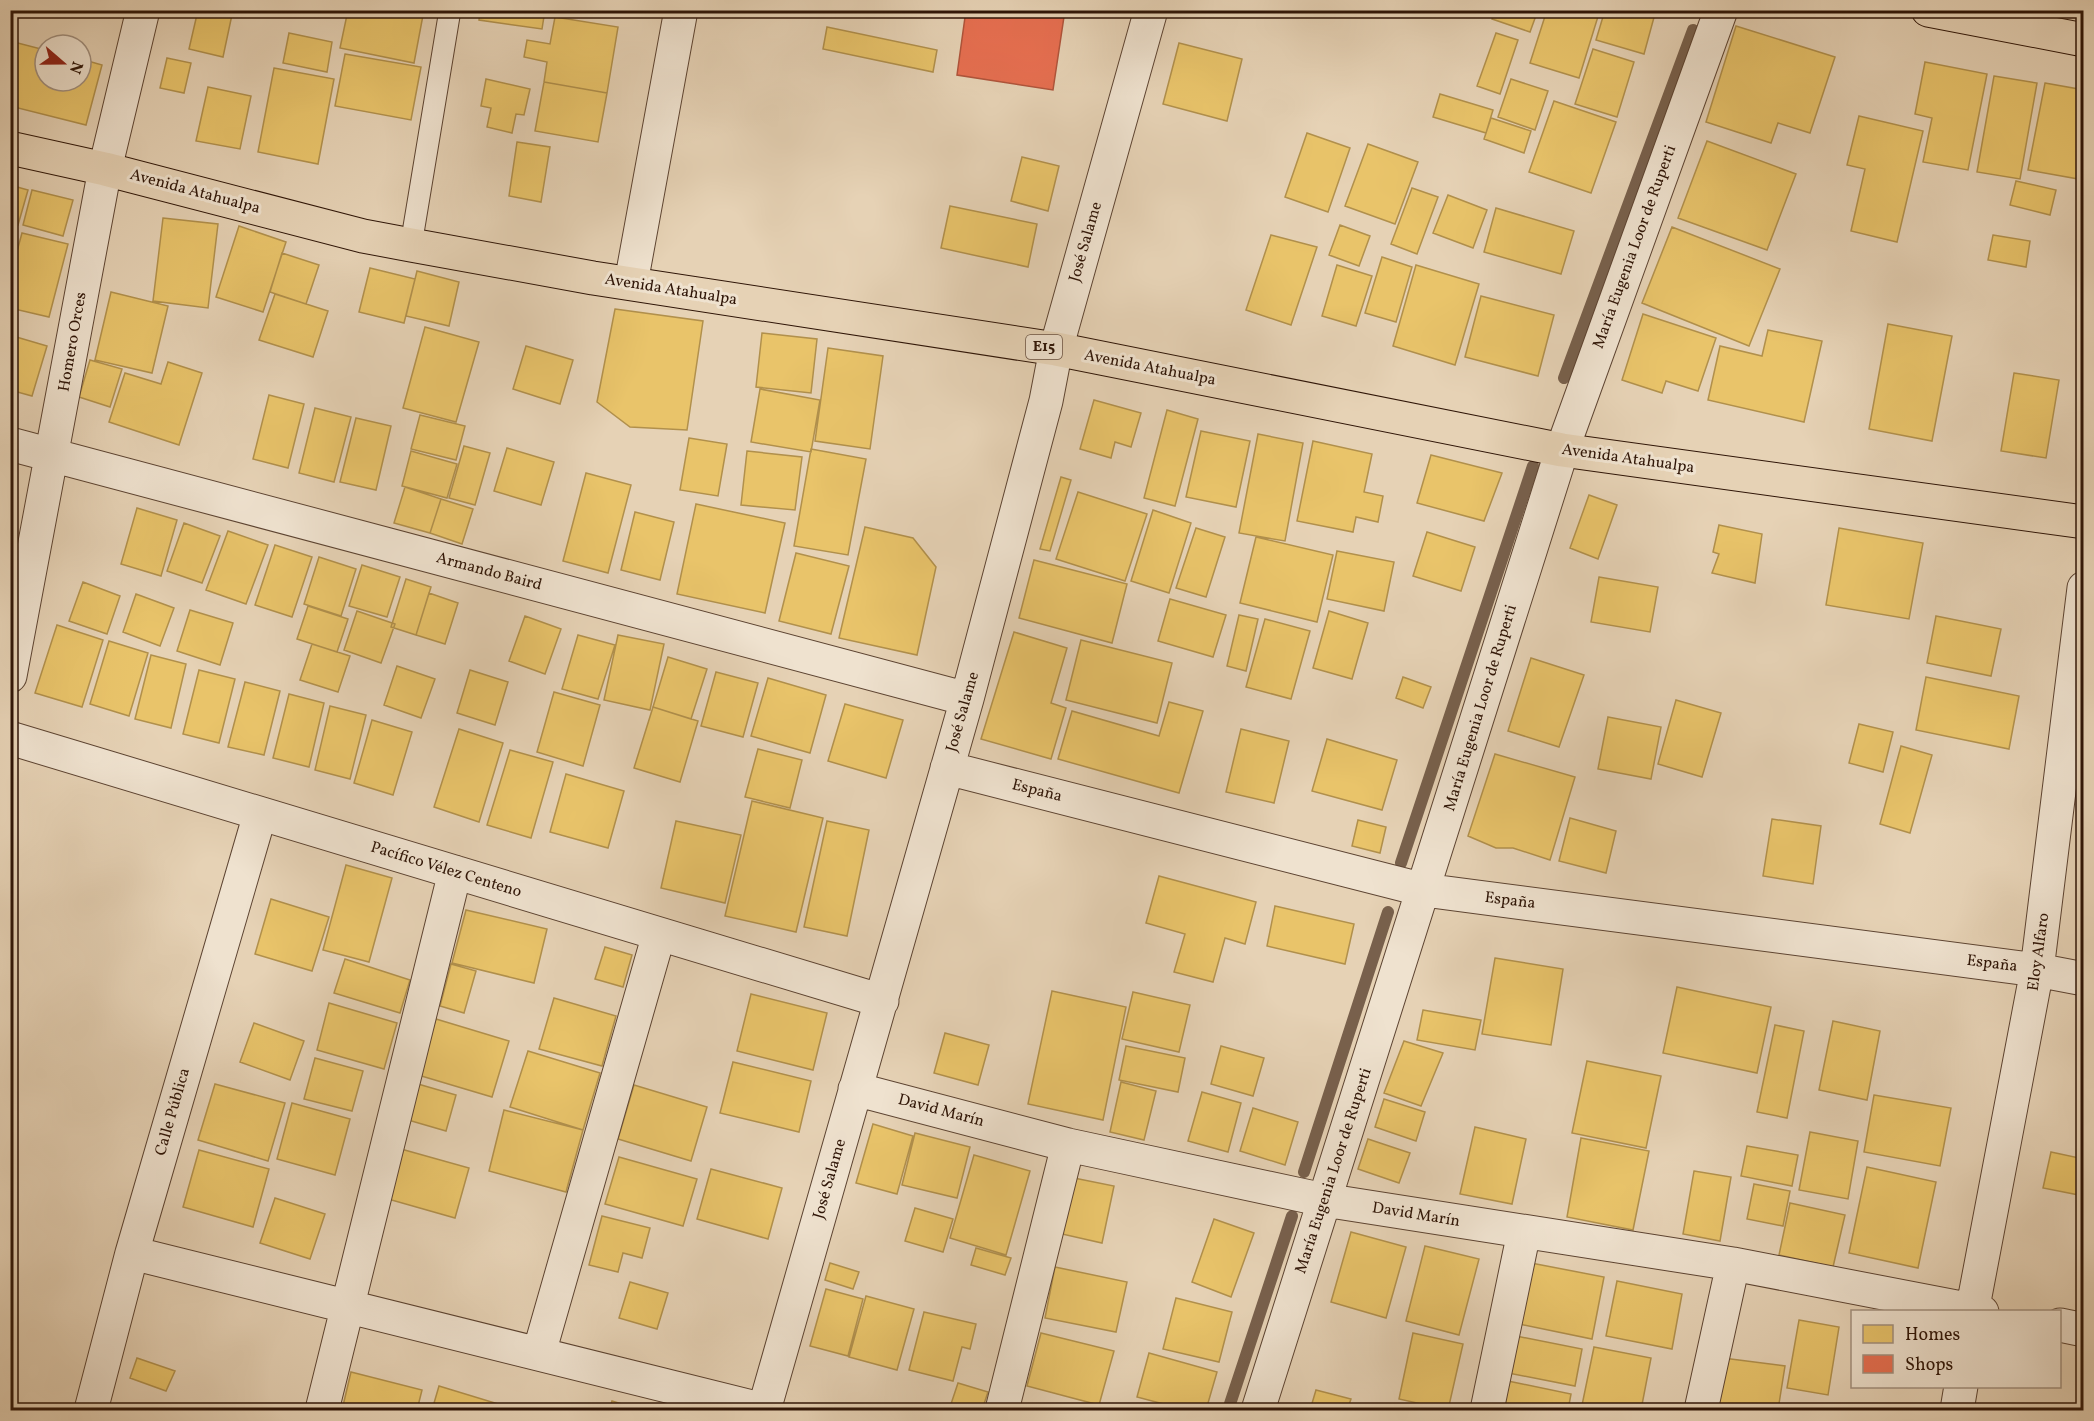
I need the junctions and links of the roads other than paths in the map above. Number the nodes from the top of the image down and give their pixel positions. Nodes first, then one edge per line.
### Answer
1 (143, 10) edge
2 (450, 10) edge
3 (681, 10) edge
4 (1151, 10) edge
5 (1721, 10) edge
6 (1928, 10) edge
7 (2084, 40) edge
8 (10, 147) edge
9 (105, 169) junction
10 (411, 245) junction
11 (631, 283) junction
12 (1056, 349) junction
13 (10, 444) edge
14 (1562, 450) junction
15 (52, 456) junction
16 (2084, 522) edge
17 (2084, 588) edge
18 (10, 676) edge
19 (967, 699) junction
20 (10, 738) edge
21 (947, 768) junction
22 (260, 814) junction
23 (455, 872) junction
24 (1424, 890) junction
25 (660, 934) junction
26 (2037, 970) junction
27 (2084, 980) edge
28 (882, 1001) junction
29 (855, 1089) junction
30 (1068, 1144) junction
31 (1324, 1200) junction
32 (1524, 1232) junction
33 (132, 1253) junction
34 (1733, 1264) junction
35 (348, 1306) junction
36 (1970, 1310) edge
37 (1975, 1310) edge
38 (2061, 1325) edge
39 (2084, 1330) edge
40 (539, 1353) junction
41 (1960, 1388) edge
42 (91, 1410) edge
43 (322, 1410) edge
44 (764, 1410) edge
45 (1002, 1410) edge
46 (1258, 1410) edge
47 (1487, 1410) edge
48 (1701, 1410) edge
49 (1957, 1410) edge

1 - 9 street, Homero Orces
2 - 10 lane
3 - 11 street
4 - 12 street, José Salame
5 - 14 street, María Eugenia Loor de Ruperti
6 - 7 highway
8 - 9 highway, Avenida Atahualpa / E15
9 - 10 highway, Avenida Atahualpa / E15
9 - 15 street, Homero Orces
10 - 11 highway, Avenida Atahualpa / E15
11 - 12 highway, Avenida Atahualpa / E15
12 - 14 highway, Avenida Atahualpa / E15
12 - 19 street, José Salame
13 - 15 street, Armando Baird
14 - 16 highway, Avenida Atahualpa / E15
14 - 24 street, María Eugenia Loor de Ruperti
15 - 18 street, Homero Orces
15 - 19 street, Armando Baird
17 - 26 street, Eloy Alfaro
19 - 21 street, José Salame
20 - 22 street, Pacífico Vélez Centeno
21 - 24 street, España
21 - 28 street, José Salame
22 - 23 street, Pacífico Vélez Centeno
22 - 33 street, Calle Pública
23 - 25 street, Pacífico Vélez Centeno
23 - 35 street
24 - 26 street, España
24 - 31 street, María Eugenia Loor de Ruperti
25 - 28 street, Pacífico Vélez Centeno
25 - 40 street
26 - 27 street, España
26 - 37 street, Eloy Alfaro
28 - 29 street, José Salame
29 - 30 street, David Marín
29 - 44 street, José Salame
30 - 31 street, David Marín
30 - 45 street
31 - 32 street, David Marín
31 - 46 street, María Eugenia Loor de Ruperti
32 - 34 street, David Marín
32 - 47 street
33 - 35 street
33 - 42 street, Calle Pública
34 - 36 street, David Marín
34 - 48 street
35 - 40 street
35 - 43 street
38 - 39 street
40 - 44 street
41 - 49 street

